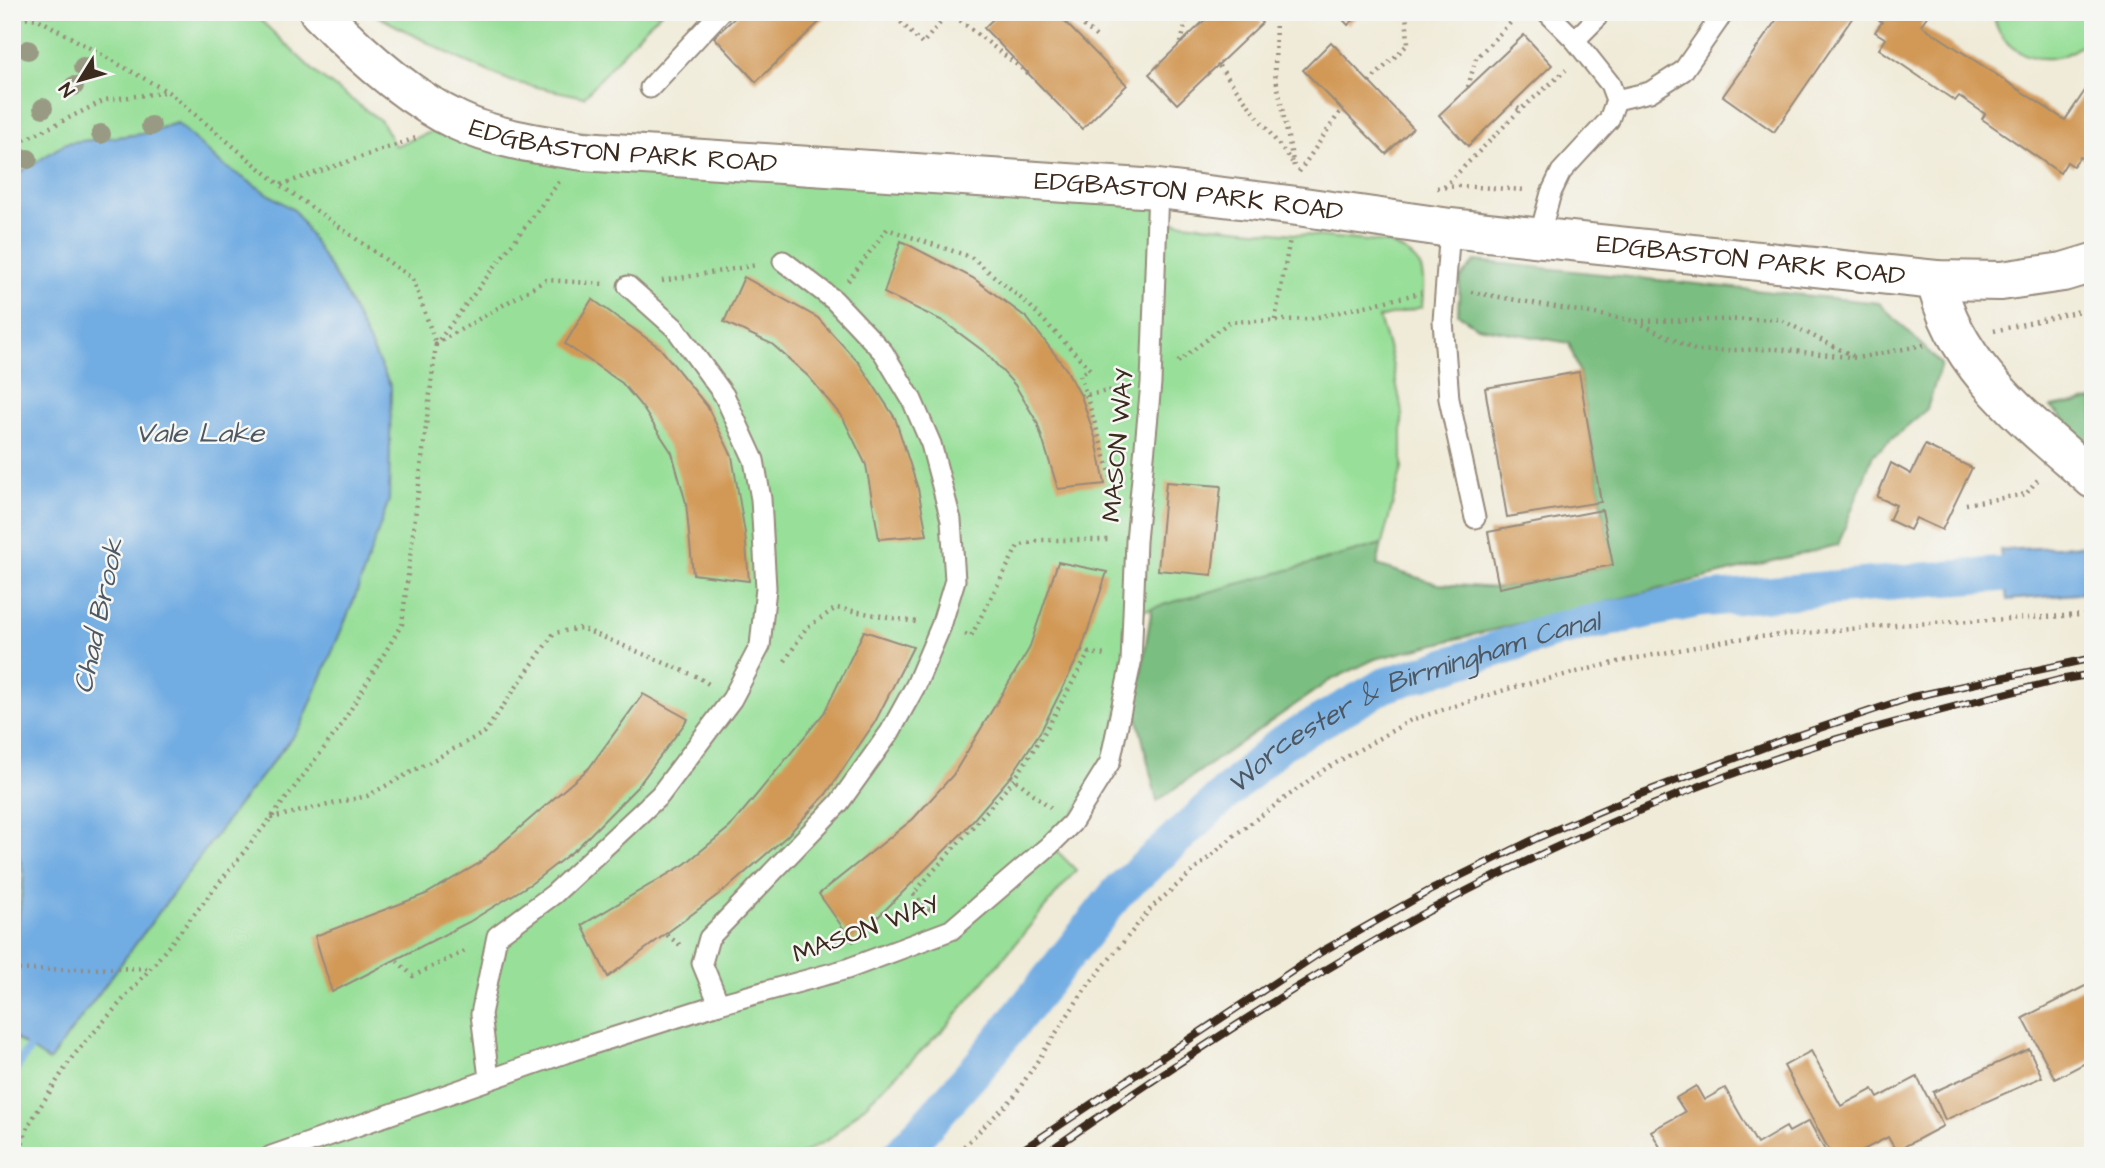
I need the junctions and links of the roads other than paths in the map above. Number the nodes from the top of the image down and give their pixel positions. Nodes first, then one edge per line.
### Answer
1 (319, 12) edge
2 (721, 12) edge
3 (1547, 12) edge
4 (1724, 12) edge
5 (1596, 19) dead end
6 (1580, 46) junction
7 (650, 88) dead end
8 (1616, 100) junction
9 (1158, 189) junction
10 (1450, 228) junction
11 (1539, 237) junction
12 (783, 261) road end
13 (2093, 263) edge
14 (1936, 280) junction
15 (628, 286) road end
16 (2093, 479) edge
17 (1475, 519) dead end
18 (719, 1003) junction
19 (489, 1078) junction
20 (271, 1156) edge

1 - 9 street, EDGBASTON PARK ROAD
2 - 7 lane
3 - 6 lane
4 - 8 lane
5 - 6 lane
6 - 8 lane
8 - 11 lane
9 - 10 street, EDGBASTON PARK ROAD
9 - 18 lane, MASON WAY
10 - 11 street, EDGBASTON PARK ROAD
10 - 17 lane
11 - 14 street, EDGBASTON PARK ROAD
12 - 18 lane
13 - 14 street, EDGBASTON PARK ROAD
14 - 16 street
15 - 19 lane
18 - 19 lane, MASON WAY
19 - 20 lane, MASON WAY

